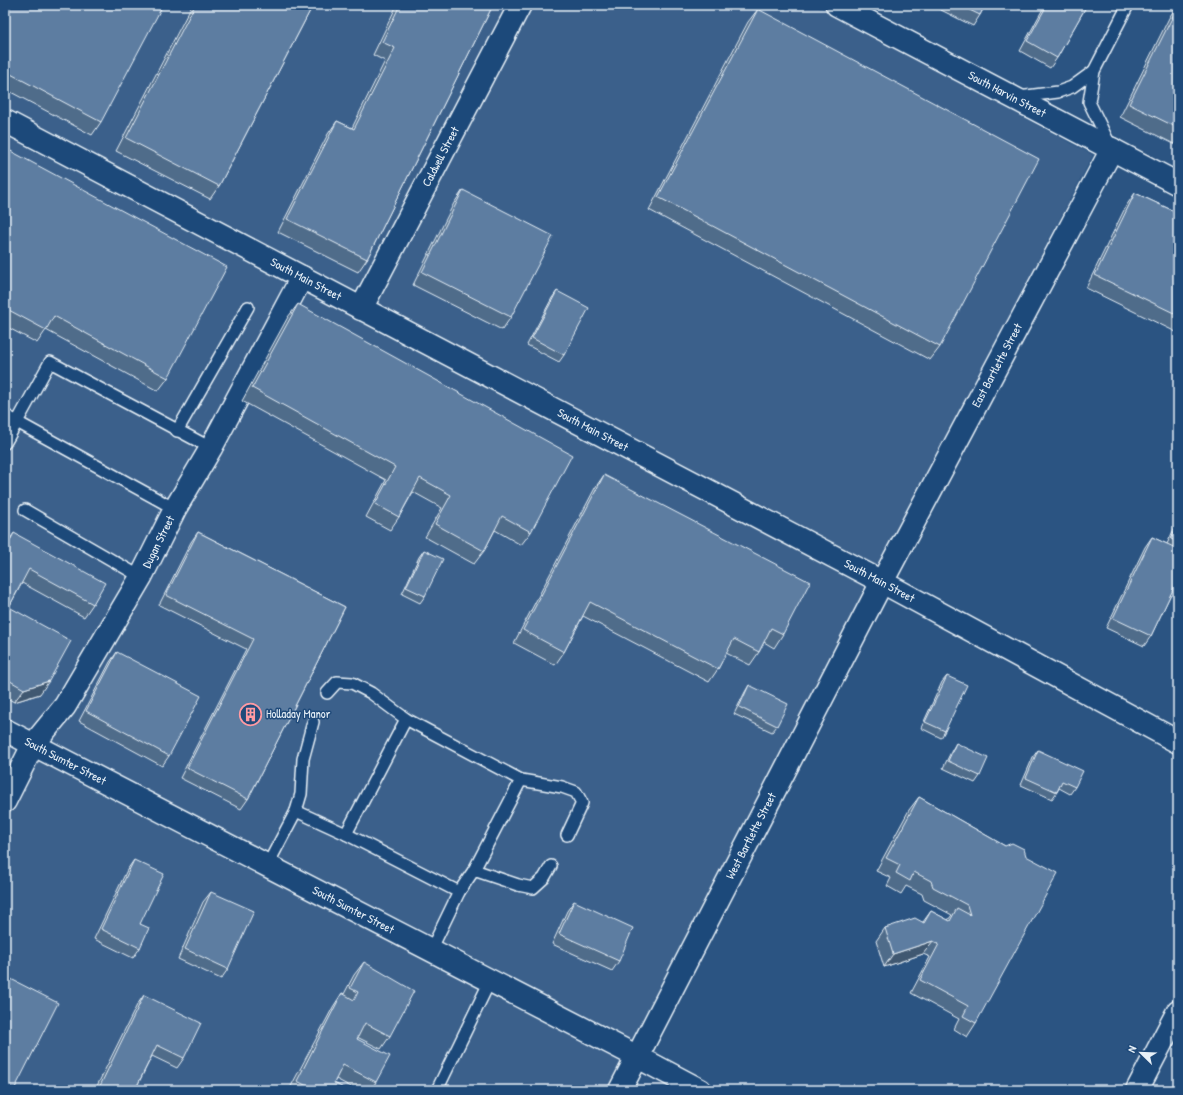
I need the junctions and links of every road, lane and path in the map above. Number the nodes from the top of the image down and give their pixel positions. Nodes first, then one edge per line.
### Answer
1 (520, 5) edge
2 (837, 5) edge
3 (1128, 5) edge
4 (1094, 71) junction
5 (1014, 98) junction
6 (5, 121) edge
7 (1112, 149) junction
8 (1178, 184) edge
9 (302, 277) junction
10 (248, 307) dead end
11 (361, 309) junction
12 (5, 415) edge
13 (17, 422) junction
14 (177, 431) junction
15 (5, 443) edge
16 (211, 448) junction
17 (176, 508) junction
18 (25, 510) dead end
19 (141, 577) junction
20 (882, 582) junction
21 (327, 693) dead end
22 (406, 719) junction
23 (313, 722) dead end
24 (5, 730) edge
25 (1178, 742) edge
26 (33, 745) junction
27 (521, 780) junction
28 (5, 801) edge
29 (296, 811) junction
30 (346, 834) junction
31 (567, 836) dead end
32 (267, 866) junction
33 (551, 866) dead end
34 (474, 870) junction
35 (459, 892) junction
36 (431, 950) junction
37 (490, 981) junction
38 (1178, 1011) edge
39 (636, 1056) junction
40 (437, 1090) edge
41 (620, 1090) edge
42 (700, 1090) edge
43 (1137, 1090) edge

1 - 11 street, Caldwell Street
2 - 5 street, South Harvin Street
3 - 4 lane
4 - 5 lane
4 - 7 lane
5 - 7 street, South Harvin Street
6 - 9 street, South Main Street
7 - 8 street, South Harvin Street
7 - 20 street, East Bartlette Street
9 - 11 street, South Main Street
9 - 16 street, Dugan Street
10 - 14 lane
11 - 20 street, South Main Street
12 - 13 lane
13 - 14 lane
13 - 15 lane
13 - 17 lane
14 - 16 lane
16 - 17 street, Dugan Street
17 - 19 street, Dugan Street
18 - 19 lane
19 - 26 street, Dugan Street
20 - 25 street, South Main Street
20 - 39 street, West Bartlette Street
21 - 22 lane
22 - 27 lane
22 - 30 lane
23 - 29 lane
24 - 26 street, South Sumter Street
26 - 28 street, Dugan Street
26 - 32 street, South Sumter Street
27 - 31 lane
27 - 34 lane
29 - 30 lane
29 - 32 lane
30 - 35 lane
32 - 36 street, South Sumter Street
33 - 34 lane
34 - 35 lane
35 - 36 lane
36 - 37 street, South Sumter Street
37 - 39 street, South Sumter Street
37 - 40 lane
38 - 43 street
39 - 41 street, West Bartlette Street
39 - 42 street, South Sumter Street

